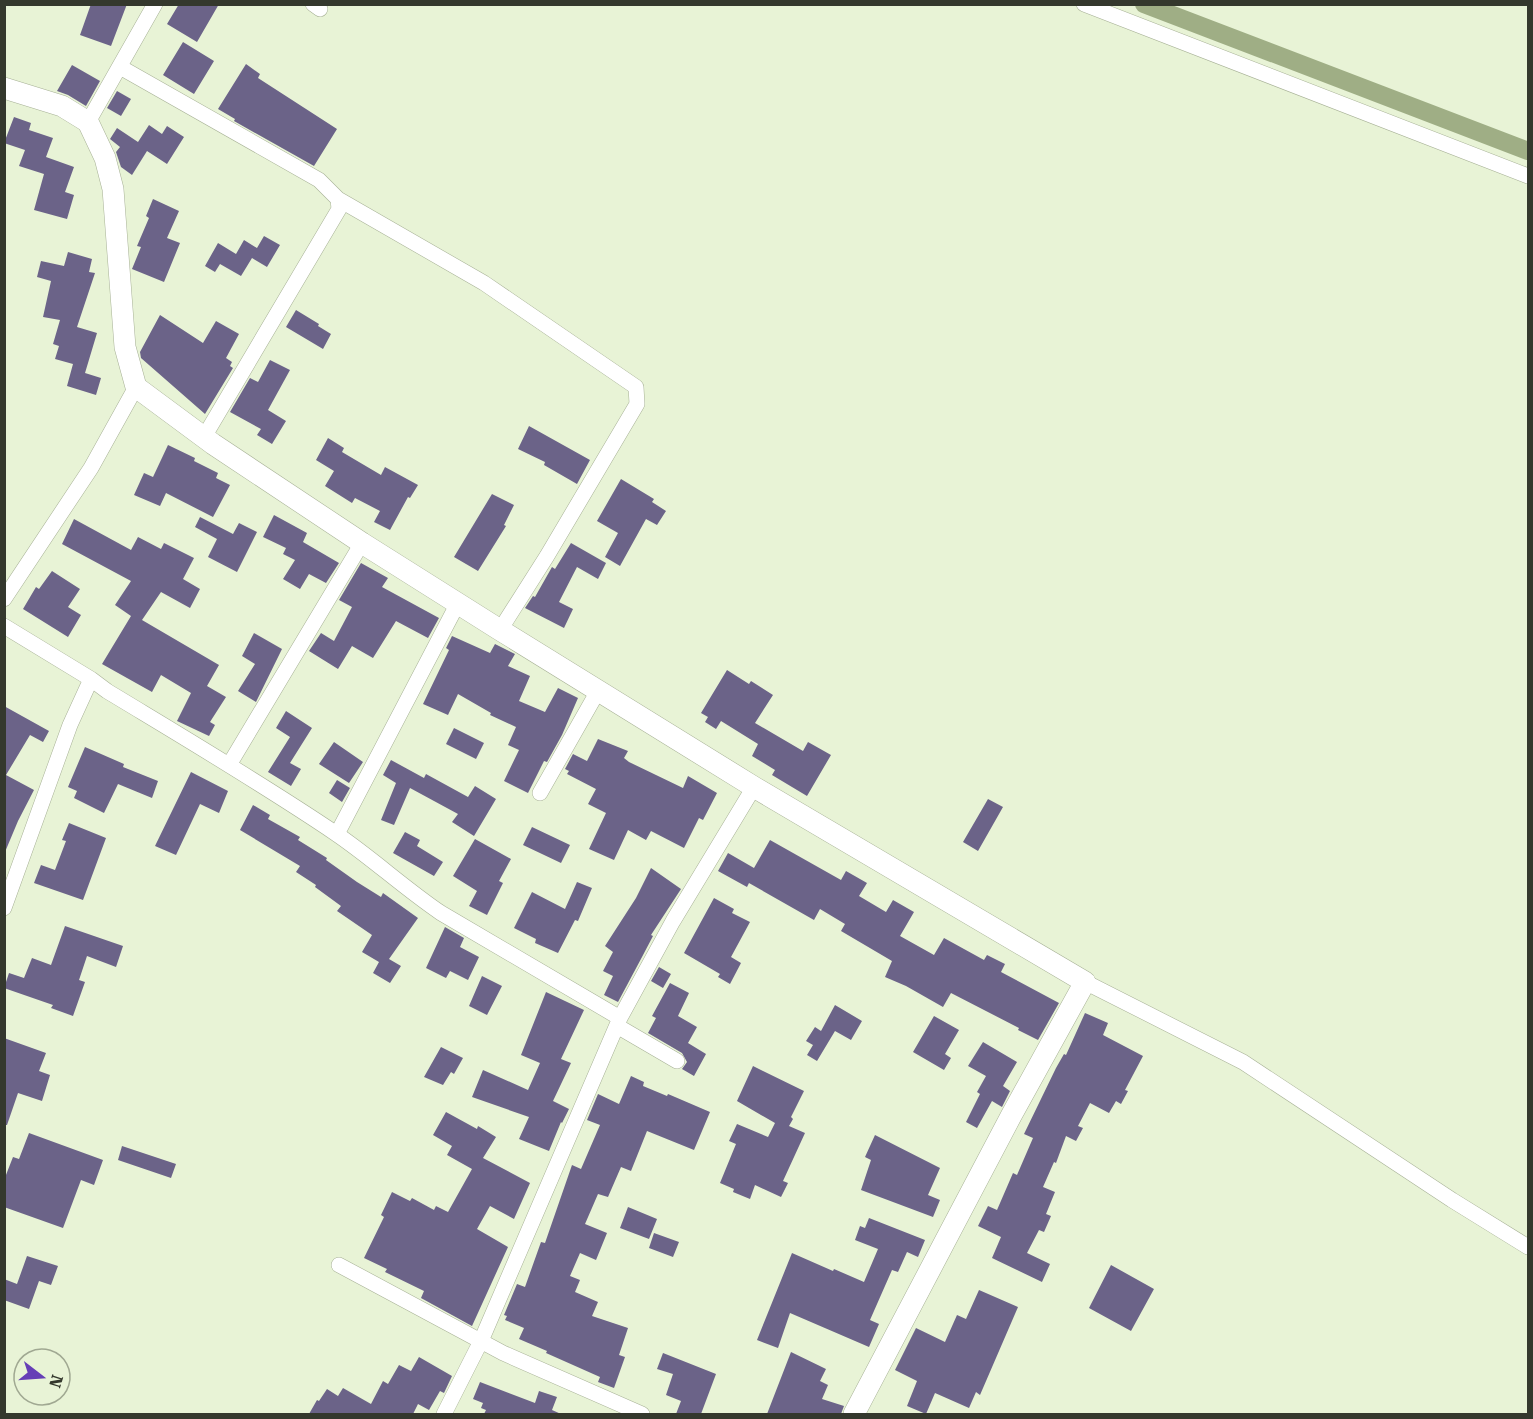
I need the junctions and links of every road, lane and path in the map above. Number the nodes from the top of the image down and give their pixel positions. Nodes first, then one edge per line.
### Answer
1 (155, 4) edge
2 (1084, 4) edge
3 (120, 67) junction
4 (4, 88) edge
5 (88, 122) junction
6 (1528, 176) edge
7 (338, 199) junction
8 (136, 387) junction
9 (204, 437) junction
10 (362, 543) junction
11 (4, 599) edge
12 (458, 603) junction
13 (4, 626) edge
14 (500, 630) junction
15 (91, 679) junction
16 (598, 690) junction
17 (229, 765) junction
18 (754, 787) junction
19 (540, 793) dead end
20 (337, 834) junction
21 (4, 908) edge
22 (1085, 982) junction
23 (618, 1022) junction
24 (676, 1061) dead end
25 (1528, 1247) edge
26 (339, 1265) dead end
27 (481, 1341) junction
28 (444, 1414) edge
29 (642, 1414) edge
30 (854, 1414) edge

1 - 3 street
2 - 6 street
3 - 5 street
3 - 7 street
4 - 5 street
5 - 8 street
7 - 9 street
7 - 14 street
8 - 9 street
8 - 11 street
9 - 10 street
10 - 12 street
10 - 17 street
12 - 14 street
12 - 20 street
13 - 15 street
14 - 16 street
15 - 17 street
15 - 21 street
16 - 18 street
16 - 19 street
17 - 20 street
18 - 22 street
18 - 23 street
20 - 23 street
22 - 25 street
22 - 30 street
23 - 24 street
23 - 27 street
26 - 27 street
27 - 28 street
27 - 29 street

